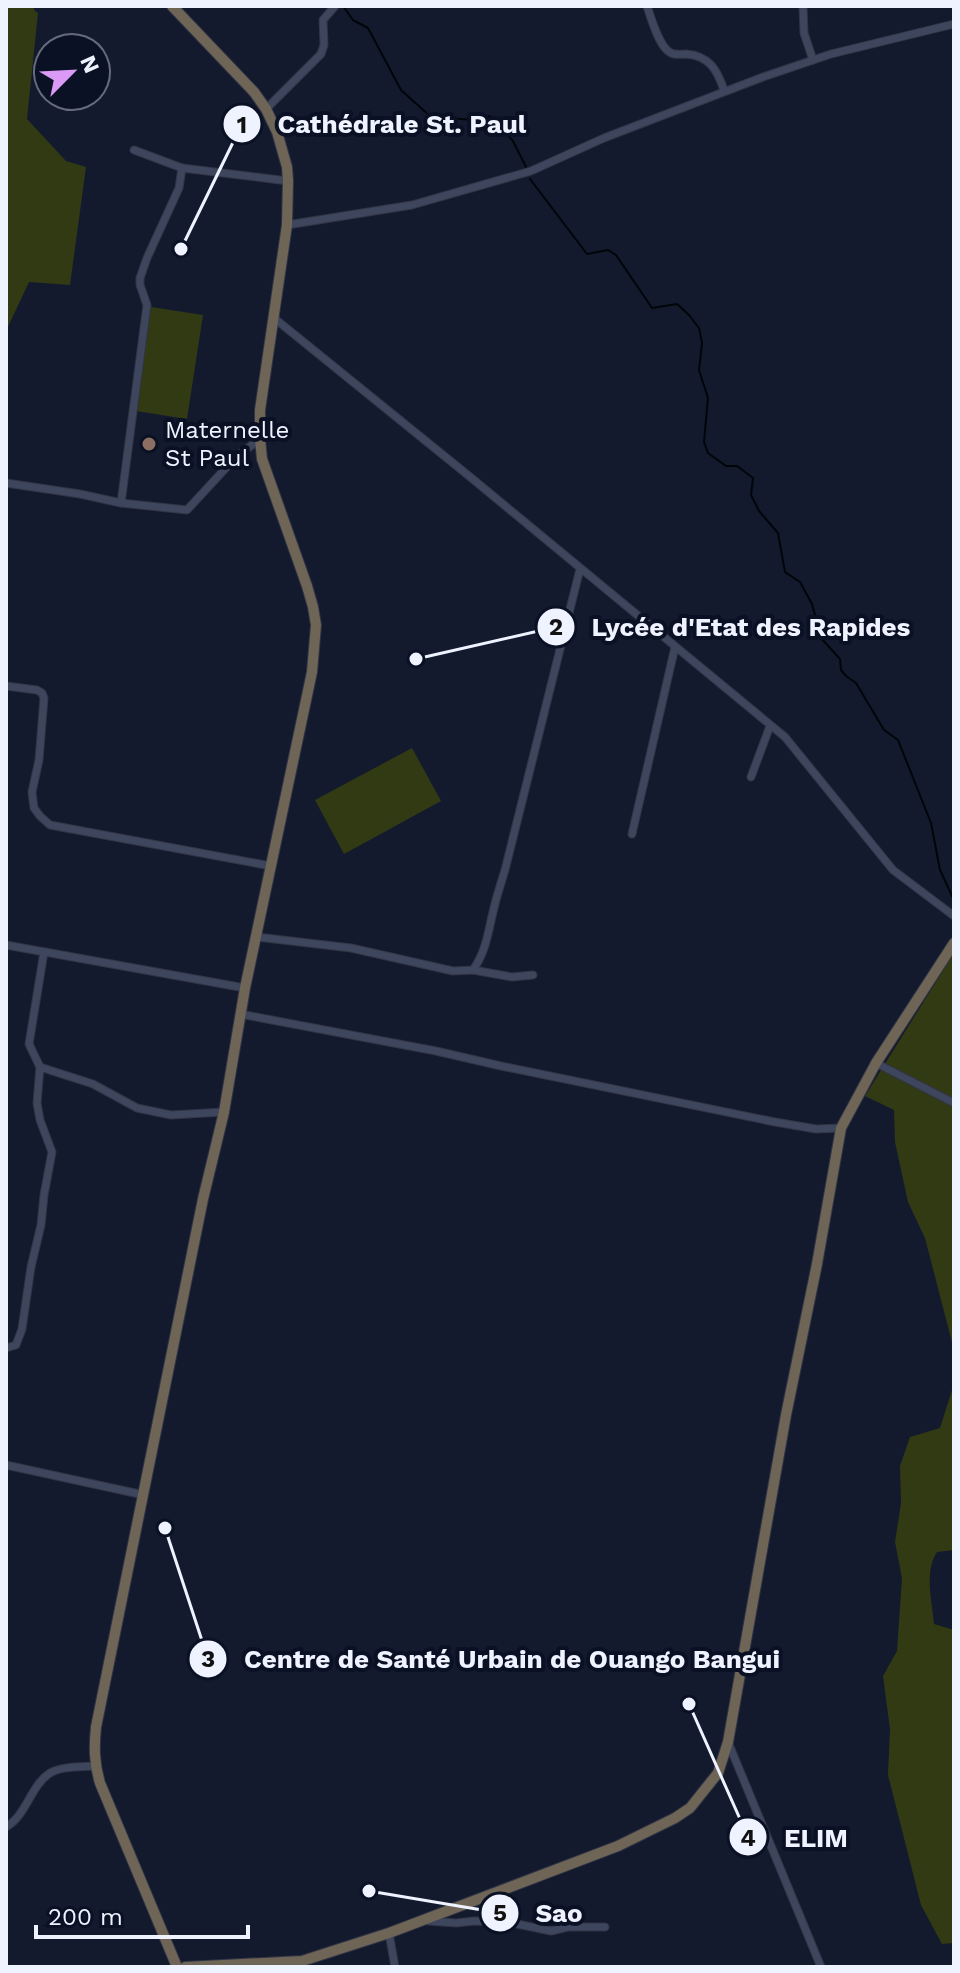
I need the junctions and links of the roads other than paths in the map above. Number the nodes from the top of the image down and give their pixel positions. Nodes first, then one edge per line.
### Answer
1 (172, 6) edge
2 (335, 6) edge
3 (647, 6) edge
4 (803, 6) edge
5 (954, 24) edge
6 (813, 60) junction
7 (724, 90) junction
8 (266, 109) junction
9 (134, 150) dead end
10 (182, 168) junction
11 (288, 181) junction
12 (287, 225) junction
13 (274, 318) junction
14 (260, 439) junction
15 (6, 483) edge
16 (121, 503) junction
17 (580, 569) junction
18 (675, 647) junction
19 (6, 686) edge
20 (770, 726) junction
21 (751, 777) dead end
22 (632, 834) dead end
23 (271, 866) junction
24 (954, 916) edge
25 (257, 937) junction
26 (954, 943) edge
27 (6, 945) edge
28 (44, 952) junction
29 (473, 970) junction
30 (533, 975) dead end
31 (245, 988) junction
32 (240, 1014) junction
33 (876, 1063) junction
34 (40, 1067) junction
35 (954, 1103) edge
36 (224, 1112) junction
37 (841, 1128) junction
38 (6, 1348) edge
39 (6, 1465) edge
40 (144, 1495) junction
41 (728, 1742) junction
42 (94, 1766) junction
43 (6, 1827) edge
44 (422, 1920) junction
45 (605, 1927) dead end
46 (389, 1933) junction
47 (303, 1964) edge
48 (177, 1967) edge
49 (185, 1967) edge
50 (395, 1967) edge
51 (821, 1967) edge

1 - 8 main road
2 - 8 street
3 - 7 street
4 - 6 street
5 - 6 street
6 - 7 street
7 - 12 street
8 - 11 main road
9 - 10 street
10 - 11 street
10 - 16 street
11 - 12 main road
12 - 13 main road
13 - 14 main road
13 - 17 street
14 - 16 street
14 - 23 main road
15 - 16 street
17 - 18 street
17 - 29 street
18 - 20 street
18 - 22 street
19 - 23 street
20 - 21 street
20 - 24 street
23 - 25 main road
25 - 29 street
25 - 31 main road
26 - 33 main road
27 - 28 street
28 - 31 street
28 - 34 street
29 - 30 street
31 - 32 main road
32 - 36 main road
32 - 37 street
33 - 35 street
33 - 37 main road
34 - 36 street
34 - 38 street
36 - 40 main road
37 - 41 main road
39 - 40 street
40 - 42 main road
41 - 44 main road
41 - 51 street
42 - 43 street
42 - 48 main road
44 - 45 street
44 - 46 main road
46 - 47 main road
46 - 50 street
47 - 49 main road

